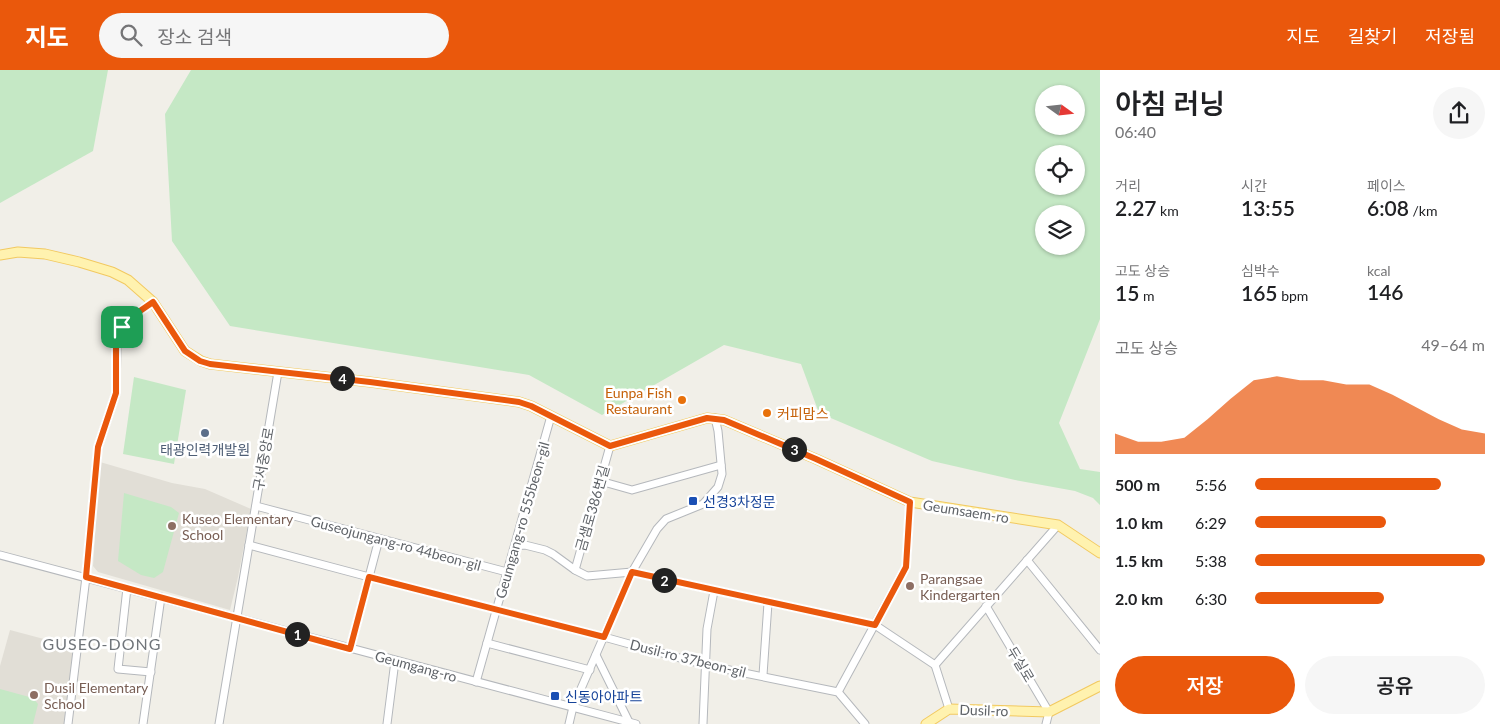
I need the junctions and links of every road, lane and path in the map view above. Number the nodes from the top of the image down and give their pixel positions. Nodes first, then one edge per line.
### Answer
1 (0, 255) edge
2 (153, 302) junction
3 (278, 372) junction
4 (551, 416) junction
5 (715, 418) junction
6 (610, 446) junction
7 (721, 465) junction
8 (600, 481) junction
9 (910, 502) junction
10 (256, 506) junction
11 (1058, 525) junction
12 (379, 539) junction
13 (249, 545) junction
14 (514, 546) junction
15 (1100, 553) edge
16 (0, 555) edge
17 (1028, 560) junction
18 (575, 570) junction
19 (507, 572) junction
20 (632, 572) junction
21 (86, 577) junction
22 (369, 577) junction
23 (127, 588) junction
24 (714, 591) junction
25 (161, 597) junction
26 (768, 603) junction
27 (986, 606) junction
28 (496, 610) junction
29 (237, 618) junction
30 (875, 625) junction
31 (604, 637) junction
32 (487, 643) junction
33 (350, 649) junction
34 (1100, 650) edge
35 (596, 655) junction
36 (395, 661) junction
37 (705, 664) junction
38 (934, 665) junction
39 (590, 670) junction
40 (151, 672) junction
41 (762, 675) junction
42 (476, 682) junction
43 (1100, 686) edge
44 (838, 692) junction
45 (573, 708) junction
46 (950, 709) junction
47 (1049, 712) junction
48 (633, 723) edge
49 (68, 724) edge
50 (143, 724) edge
51 (219, 724) edge
52 (387, 724) edge
53 (569, 724) edge
54 (703, 724) edge
55 (864, 724) edge
56 (926, 724) edge
57 (1046, 724) edge

1 - 2 main road
2 - 3 main road
2 - 21 street
3 - 4 main road
3 - 10 street, 구서중앙로
4 - 6 main road
4 - 14 street, Geumgang-ro 555beon-gil
5 - 6 main road, Geumsaem-ro
5 - 7 street
5 - 9 main road, Geumsaem-ro
6 - 8 street, 금샘로386번길
7 - 8 street
7 - 20 street
8 - 18 street, 금샘로386번길
9 - 11 main road, Geumsaem-ro
9 - 30 street
10 - 12 street, Guseojungang-ro 44beon-gil
10 - 13 street, 구서중앙로
11 - 15 main road, Geumsaem-ro
11 - 17 street
12 - 19 street, Guseojungang-ro 44beon-gil
12 - 22 street
13 - 22 street, Dusil-ro 37beon-gil
13 - 29 street, 구서중앙로
14 - 18 street
14 - 19 street, Geumgang-ro 555beon-gil
16 - 21 street, Geumgang-ro
17 - 27 street
17 - 34 street
18 - 20 street
19 - 28 street, Geumgang-ro 555beon-gil
20 - 24 street
20 - 31 street
21 - 23 street, Geumgang-ro
21 - 49 street
22 - 28 street, Dusil-ro 37beon-gil
22 - 33 street
23 - 25 street, Geumgang-ro
23 - 40 street
24 - 26 street
24 - 37 street
25 - 29 street, Geumgang-ro
25 - 40 street
26 - 30 street
26 - 41 street, Dusil-ro 37beon-gil
27 - 38 street
27 - 47 street, 두실로
28 - 31 street, Dusil-ro 37beon-gil
28 - 32 street, Geumgang-ro 555beon-gil
29 - 33 street, Geumgang-ro
29 - 51 street, 구서중앙로
30 - 38 street
30 - 44 street
31 - 35 street
31 - 37 street, Dusil-ro 37beon-gil
32 - 39 street
32 - 42 street, Geumgang-ro 555beon-gil
33 - 36 street, Geumgang-ro
35 - 39 street
35 - 48 street, Geumgang-ro
36 - 42 street, Geumgang-ro
36 - 52 street
37 - 41 street, Dusil-ro 37beon-gil
37 - 54 street
38 - 46 street
39 - 45 street
40 - 50 street
41 - 44 street, Dusil-ro 37beon-gil
42 - 45 street, Geumgang-ro
43 - 47 main road, Dusil-ro
44 - 55 street
45 - 48 street, Geumgang-ro
45 - 53 street
46 - 47 main road, Dusil-ro
46 - 56 main road, Dusil-ro
47 - 57 street

